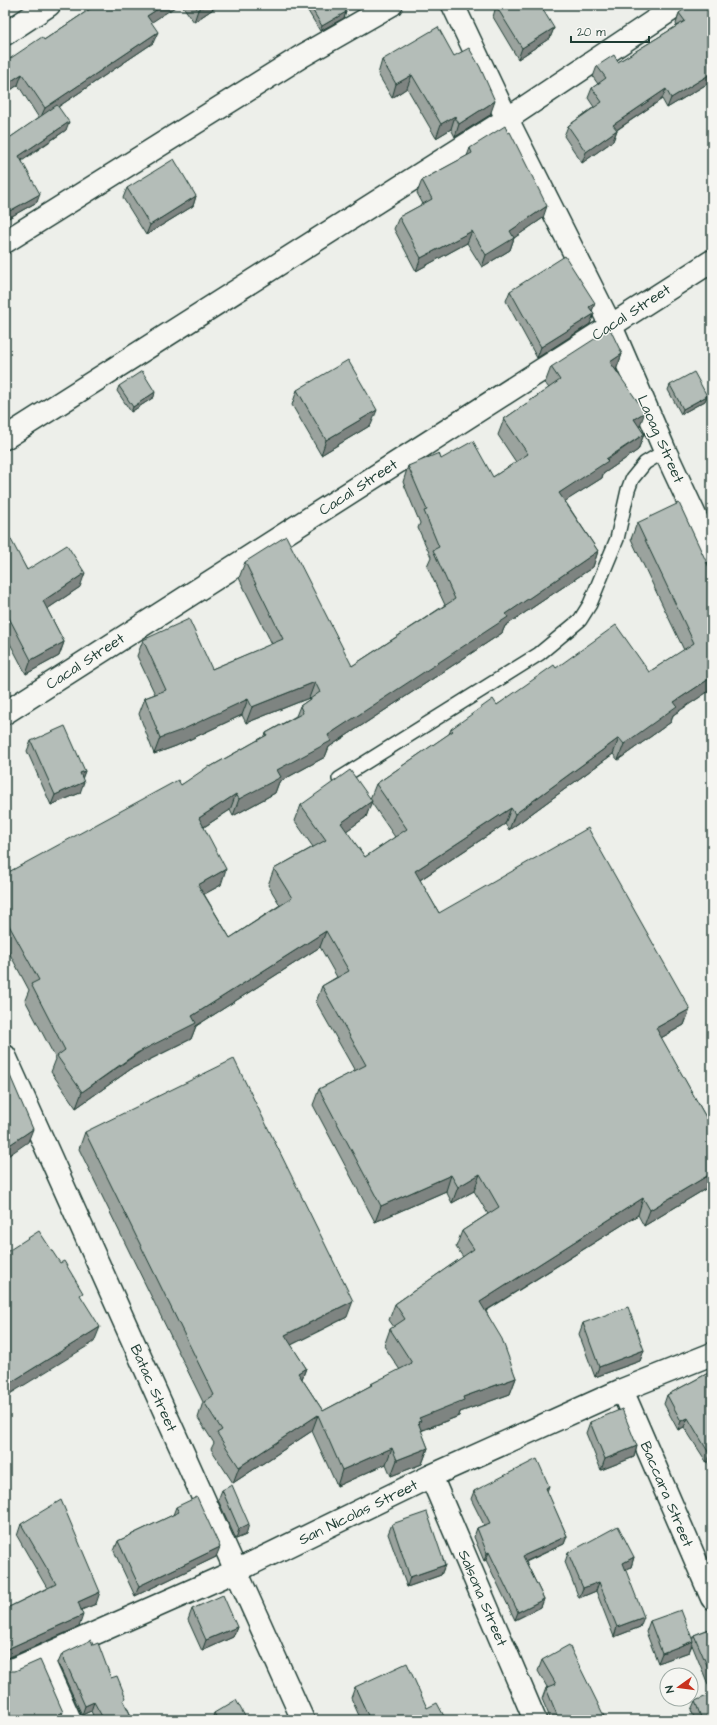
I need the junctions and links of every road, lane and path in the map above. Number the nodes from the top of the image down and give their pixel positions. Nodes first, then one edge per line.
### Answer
1 (50, 5) edge
2 (390, 5) edge
3 (453, 5) edge
4 (678, 5) edge
5 (5, 34) edge
6 (507, 118) junction
7 (5, 242) edge
8 (712, 261) edge
9 (611, 326) junction
10 (5, 438) edge
11 (665, 450) junction
12 (712, 552) edge
13 (5, 713) edge
14 (339, 779) edge
15 (5, 1056) edge
16 (712, 1354) edge
17 (622, 1390) junction
18 (431, 1476) junction
19 (236, 1571) junction
20 (712, 1598) edge
21 (42, 1658) junction
22 (5, 1673) edge
23 (70, 1720) edge
24 (303, 1720) edge
25 (535, 1720) edge

1 - 5 street
2 - 7 street
3 - 6 street, Laoag Street
4 - 6 street
6 - 9 street, Laoag Street
6 - 10 street
8 - 9 street, Cacal Street
9 - 11 street, Laoag Street
9 - 13 street, Cacal Street
11 - 12 street, Laoag Street
11 - 14 lane
15 - 19 street, Batac Street
16 - 17 street, San Nicolas Street
17 - 18 street, San Nicolas Street
17 - 20 street, Baccara Street
18 - 19 street, San Nicolas Street
18 - 25 street, Salsona Street
19 - 21 street, San Nicolas Street
19 - 24 street, Batac Street
21 - 22 street, San Nicolas Street
21 - 23 street

